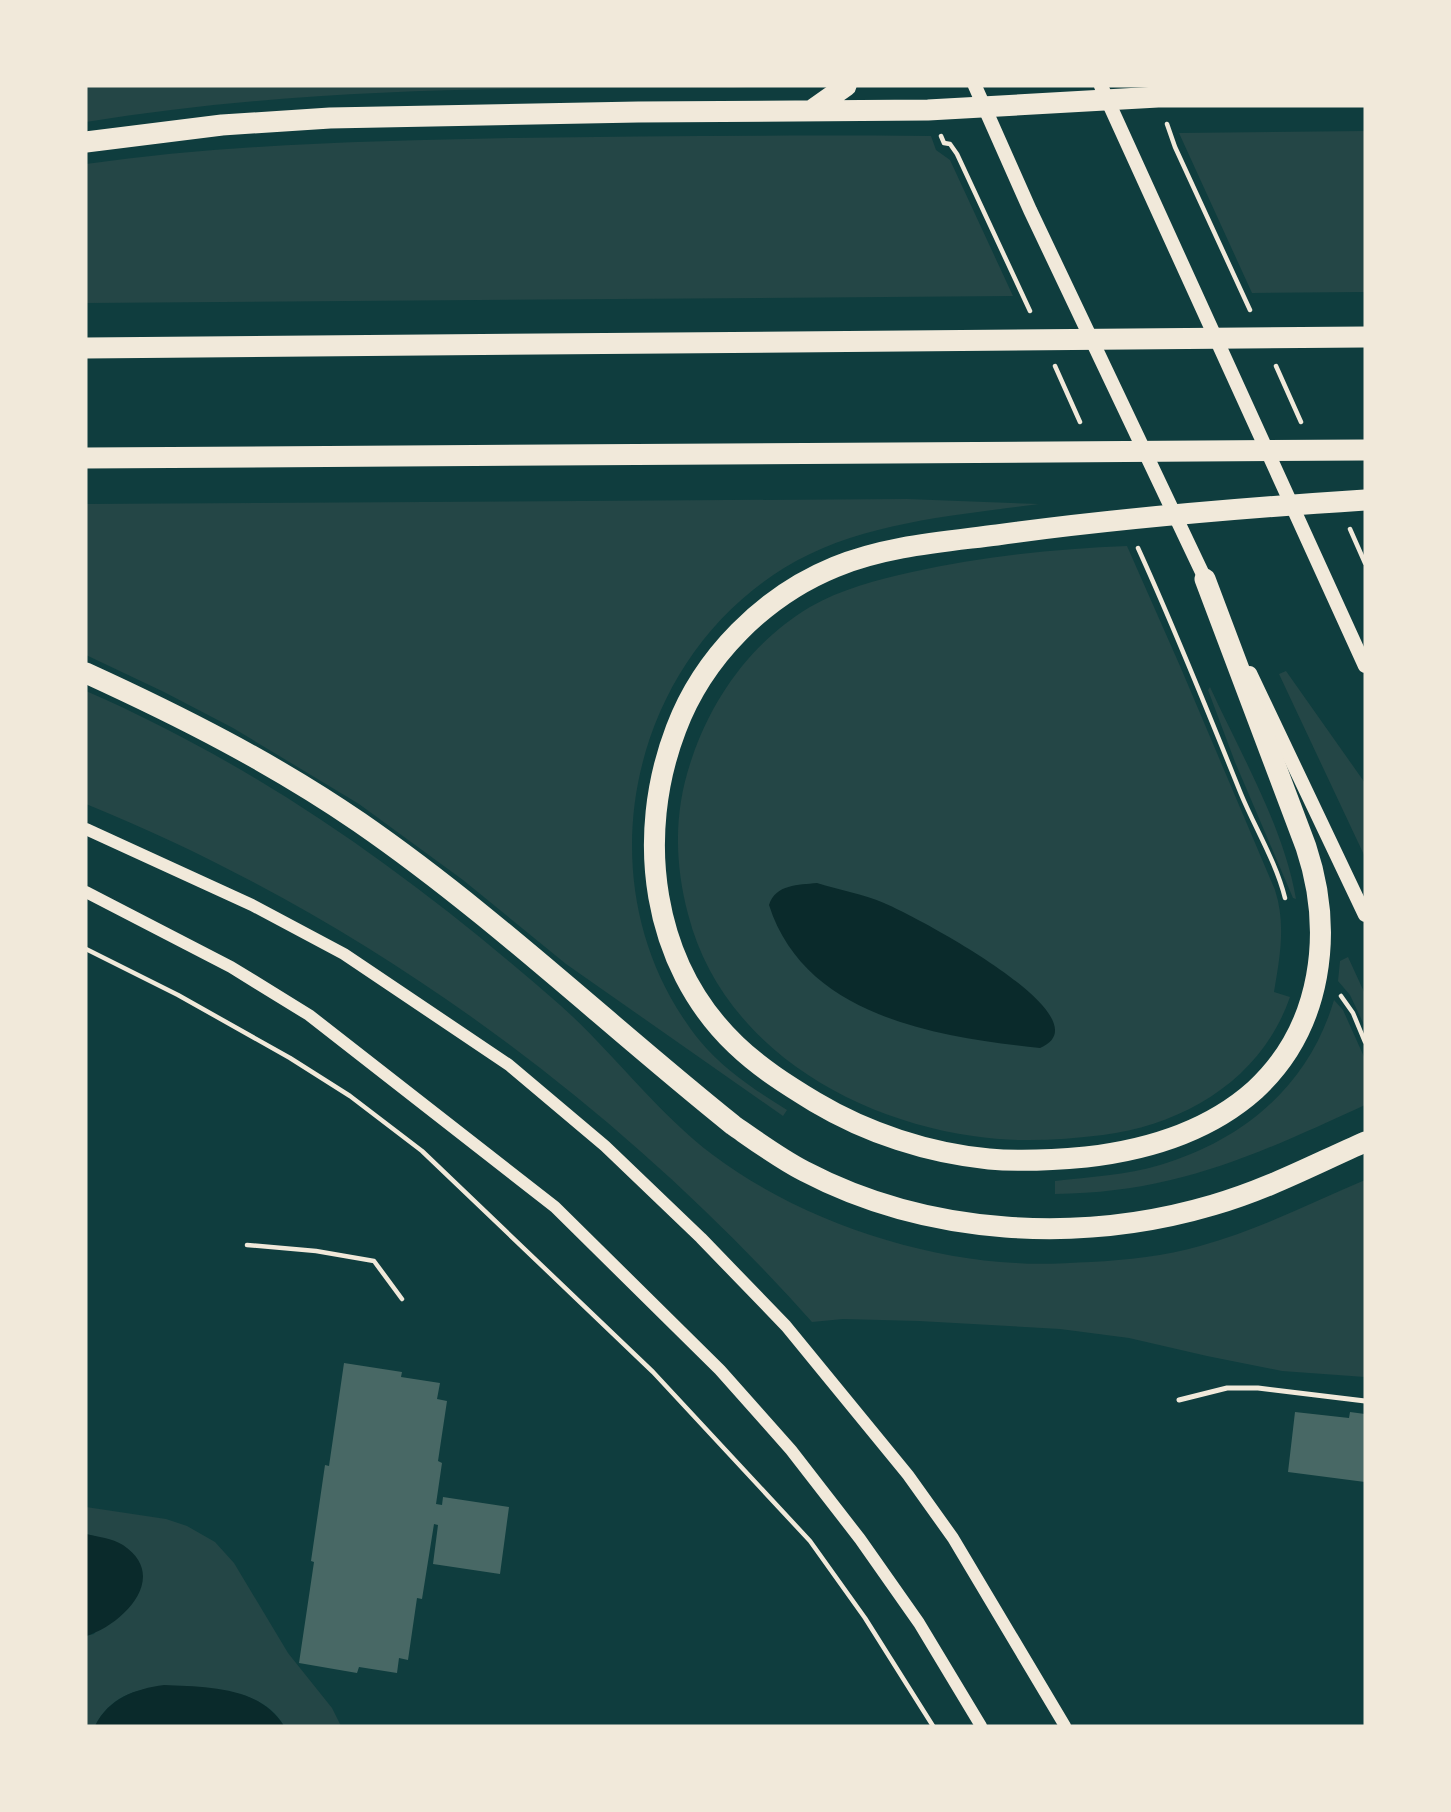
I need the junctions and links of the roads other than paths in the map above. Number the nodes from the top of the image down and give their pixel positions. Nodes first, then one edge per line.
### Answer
1 (846, 86) edge
2 (975, 86) edge
3 (1104, 93) edge
4 (1365, 97) edge
5 (985, 108) junction
6 (812, 110) junction
7 (86, 142) edge
8 (1365, 337) edge
9 (86, 348) edge
10 (1365, 450) edge
11 (86, 458) edge
12 (1365, 500) edge
13 (1205, 579) junction
14 (1365, 666) edge
15 (86, 673) edge
16 (86, 829) edge
17 (86, 892) edge
18 (1365, 915) edge
19 (1365, 1142) edge
20 (1179, 1400) dead end
21 (1365, 1401) edge
22 (981, 1726) edge
23 (1065, 1726) edge

1 - 6 highway
2 - 5 main road
3 - 4 highway
3 - 5 highway
3 - 14 main road
5 - 6 highway
5 - 13 main road
6 - 7 highway
8 - 9 highway
10 - 11 highway
12 - 13 highway
13 - 18 main road
15 - 19 highway
16 - 23 street
17 - 22 street
20 - 21 lane

